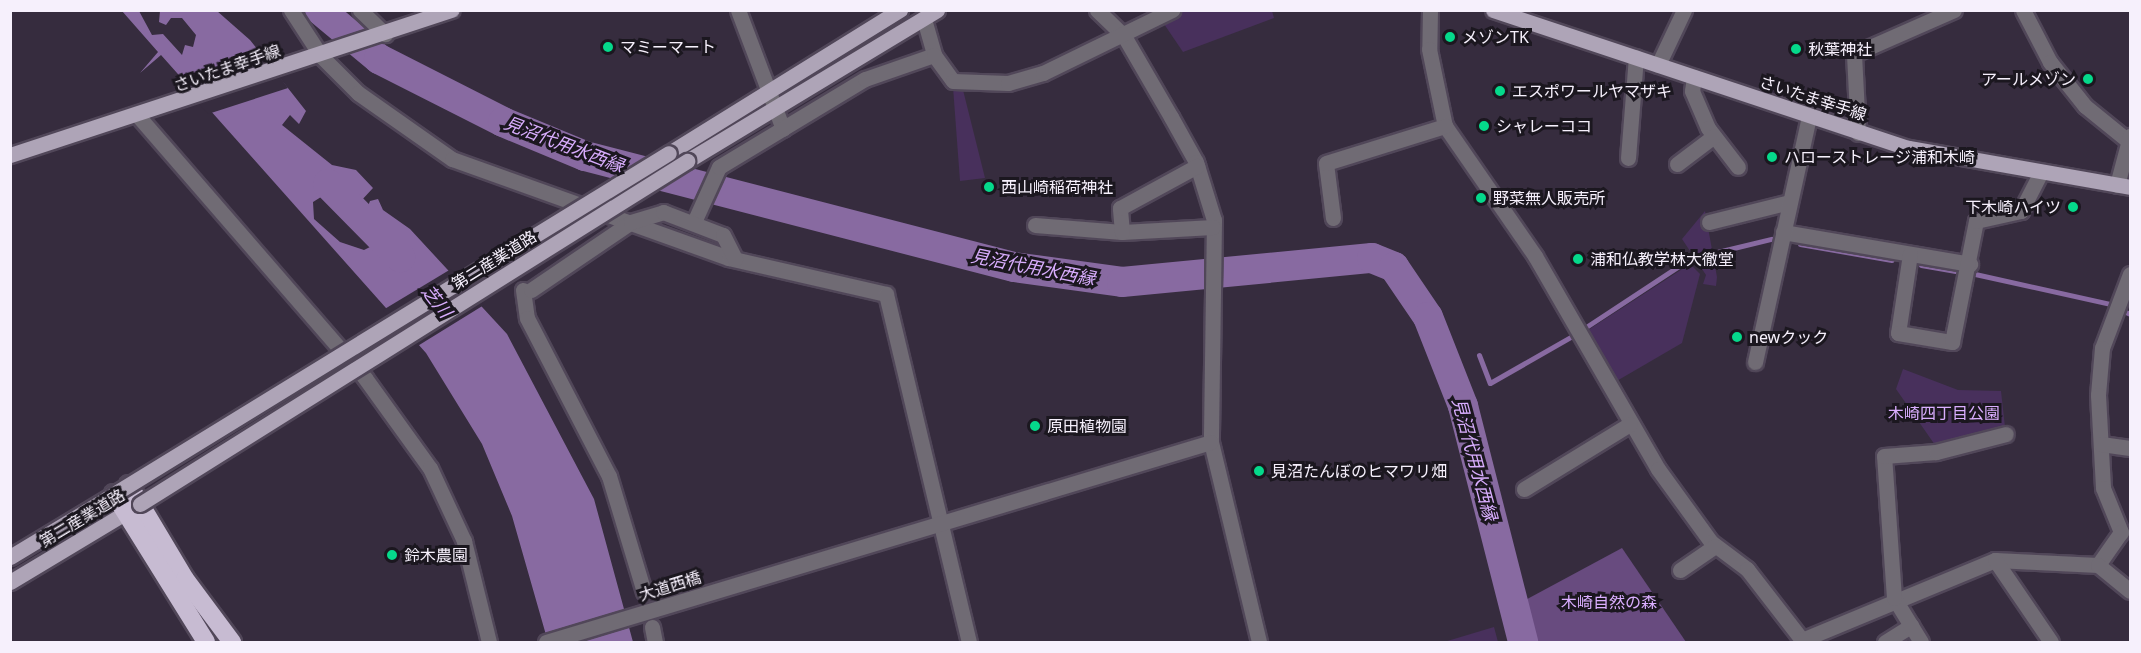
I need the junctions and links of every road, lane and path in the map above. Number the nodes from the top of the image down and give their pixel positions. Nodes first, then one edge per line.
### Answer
1 (291, 10) edge
2 (360, 10) edge
3 (452, 10) edge
4 (738, 10) edge
5 (900, 10) edge
6 (1097, 10) edge
7 (1173, 10) edge
8 (1430, 10) edge
9 (1493, 10) edge
10 (1684, 10) edge
11 (1954, 10) edge
12 (2023, 10) edge
13 (931, 14) edge
14 (379, 36) junction
15 (1124, 36) junction
16 (934, 55) junction
17 (321, 56) junction
18 (1636, 57) junction
19 (1658, 65) junction
20 (1694, 77) junction
21 (767, 93) junction
22 (774, 109) junction
23 (139, 117) junction
24 (1809, 117) junction
25 (1445, 126) junction
26 (783, 129) junction
27 (1858, 133) junction
28 (1714, 136) junction
29 (2129, 138) edge
30 (10, 155) edge
31 (1628, 158) dead end
32 (1677, 164) dead end
33 (1197, 166) junction
34 (1738, 167) dead end
35 (2041, 172) junction
36 (2124, 186) edge
37 (1790, 202) junction
38 (1334, 218) dead end
39 (631, 222) junction
40 (694, 222) junction
41 (1709, 222) dead end
42 (1035, 225) dead end
43 (1213, 227) junction
44 (1122, 232) junction
45 (1783, 232) junction
46 (1910, 254) junction
47 (735, 259) junction
48 (1970, 264) junction
49 (2130, 274) edge
50 (1755, 362) dead end
51 (1629, 424) junction
52 (2006, 434) dead end
53 (1211, 442) junction
54 (2100, 444) junction
55 (2130, 448) edge
56 (1524, 489) dead end
57 (121, 490) junction
58 (133, 509) junction
59 (940, 523) junction
60 (1715, 546) junction
61 (10, 557) edge
62 (1995, 560) junction
63 (2098, 565) junction
64 (1680, 570) dead end
65 (10, 582) edge
66 (2130, 591) edge
67 (644, 592) dead end
68 (1894, 598) junction
69 (652, 627) dead end
70 (1911, 627) junction
71 (1803, 641) edge
72 (206, 642) edge
73 (232, 642) edge
74 (489, 642) edge
75 (546, 642) edge
76 (655, 642) edge
77 (969, 642) edge
78 (1258, 642) edge
79 (1885, 642) edge
80 (1921, 642) edge
81 (2051, 642) edge

1 - 17 street
2 - 14 street
3 - 14 main road, さいたま幸手線
4 - 21 street
5 - 21 main road, 第二産業道路
6 - 15 street
7 - 15 street
8 - 25 street
9 - 18 main road, さいたま幸手線
10 - 19 street
11 - 27 street
12 - 29 street
13 - 16 street
13 - 22 main road, 第二産業道路
14 - 17 main road, さいたま幸手線
15 - 16 street
15 - 33 street
16 - 26 street
17 - 23 main road, さいたま幸手線
17 - 39 street
18 - 19 main road, さいたま幸手線
18 - 31 street
19 - 20 main road, さいたま幸手線
20 - 24 main road, さいたま幸手線
20 - 28 street
21 - 22 street
21 - 57 main road, 第二産業道路, bridge
22 - 26 street
22 - 58 main road, 第二産業道路, bridge
23 - 30 main road, さいたま幸手線
23 - 74 street
24 - 27 main road, さいたま幸手線
24 - 37 street
25 - 38 street
25 - 51 street
26 - 40 street
27 - 35 main road, さいたま幸手線
28 - 32 street
28 - 34 street
29 - 36 street
33 - 43 street
33 - 44 street
35 - 36 main road, さいたま幸手線
35 - 48 street
37 - 41 street
37 - 45 street
39 - 40 street
39 - 47 street
39 - 67 street
40 - 47 street
42 - 44 street
43 - 44 street
43 - 53 street
45 - 46 street
45 - 50 street
46 - 48 street
46 - 48 street
47 - 59 street
49 - 54 street
51 - 56 street
51 - 60 street
52 - 68 street
53 - 59 street, 大道西橋
53 - 78 street
54 - 55 street
54 - 63 street
57 - 58 highway
57 - 61 main road, 第二産業道路
58 - 65 main road, 第二産業道路
58 - 72 highway
58 - 73 highway
59 - 75 street, 大道西橋
59 - 77 street
60 - 64 street
60 - 71 street
62 - 63 street
62 - 68 street
62 - 81 street
63 - 66 street
68 - 70 street
68 - 71 street
69 - 76 street
70 - 79 street
70 - 80 street

